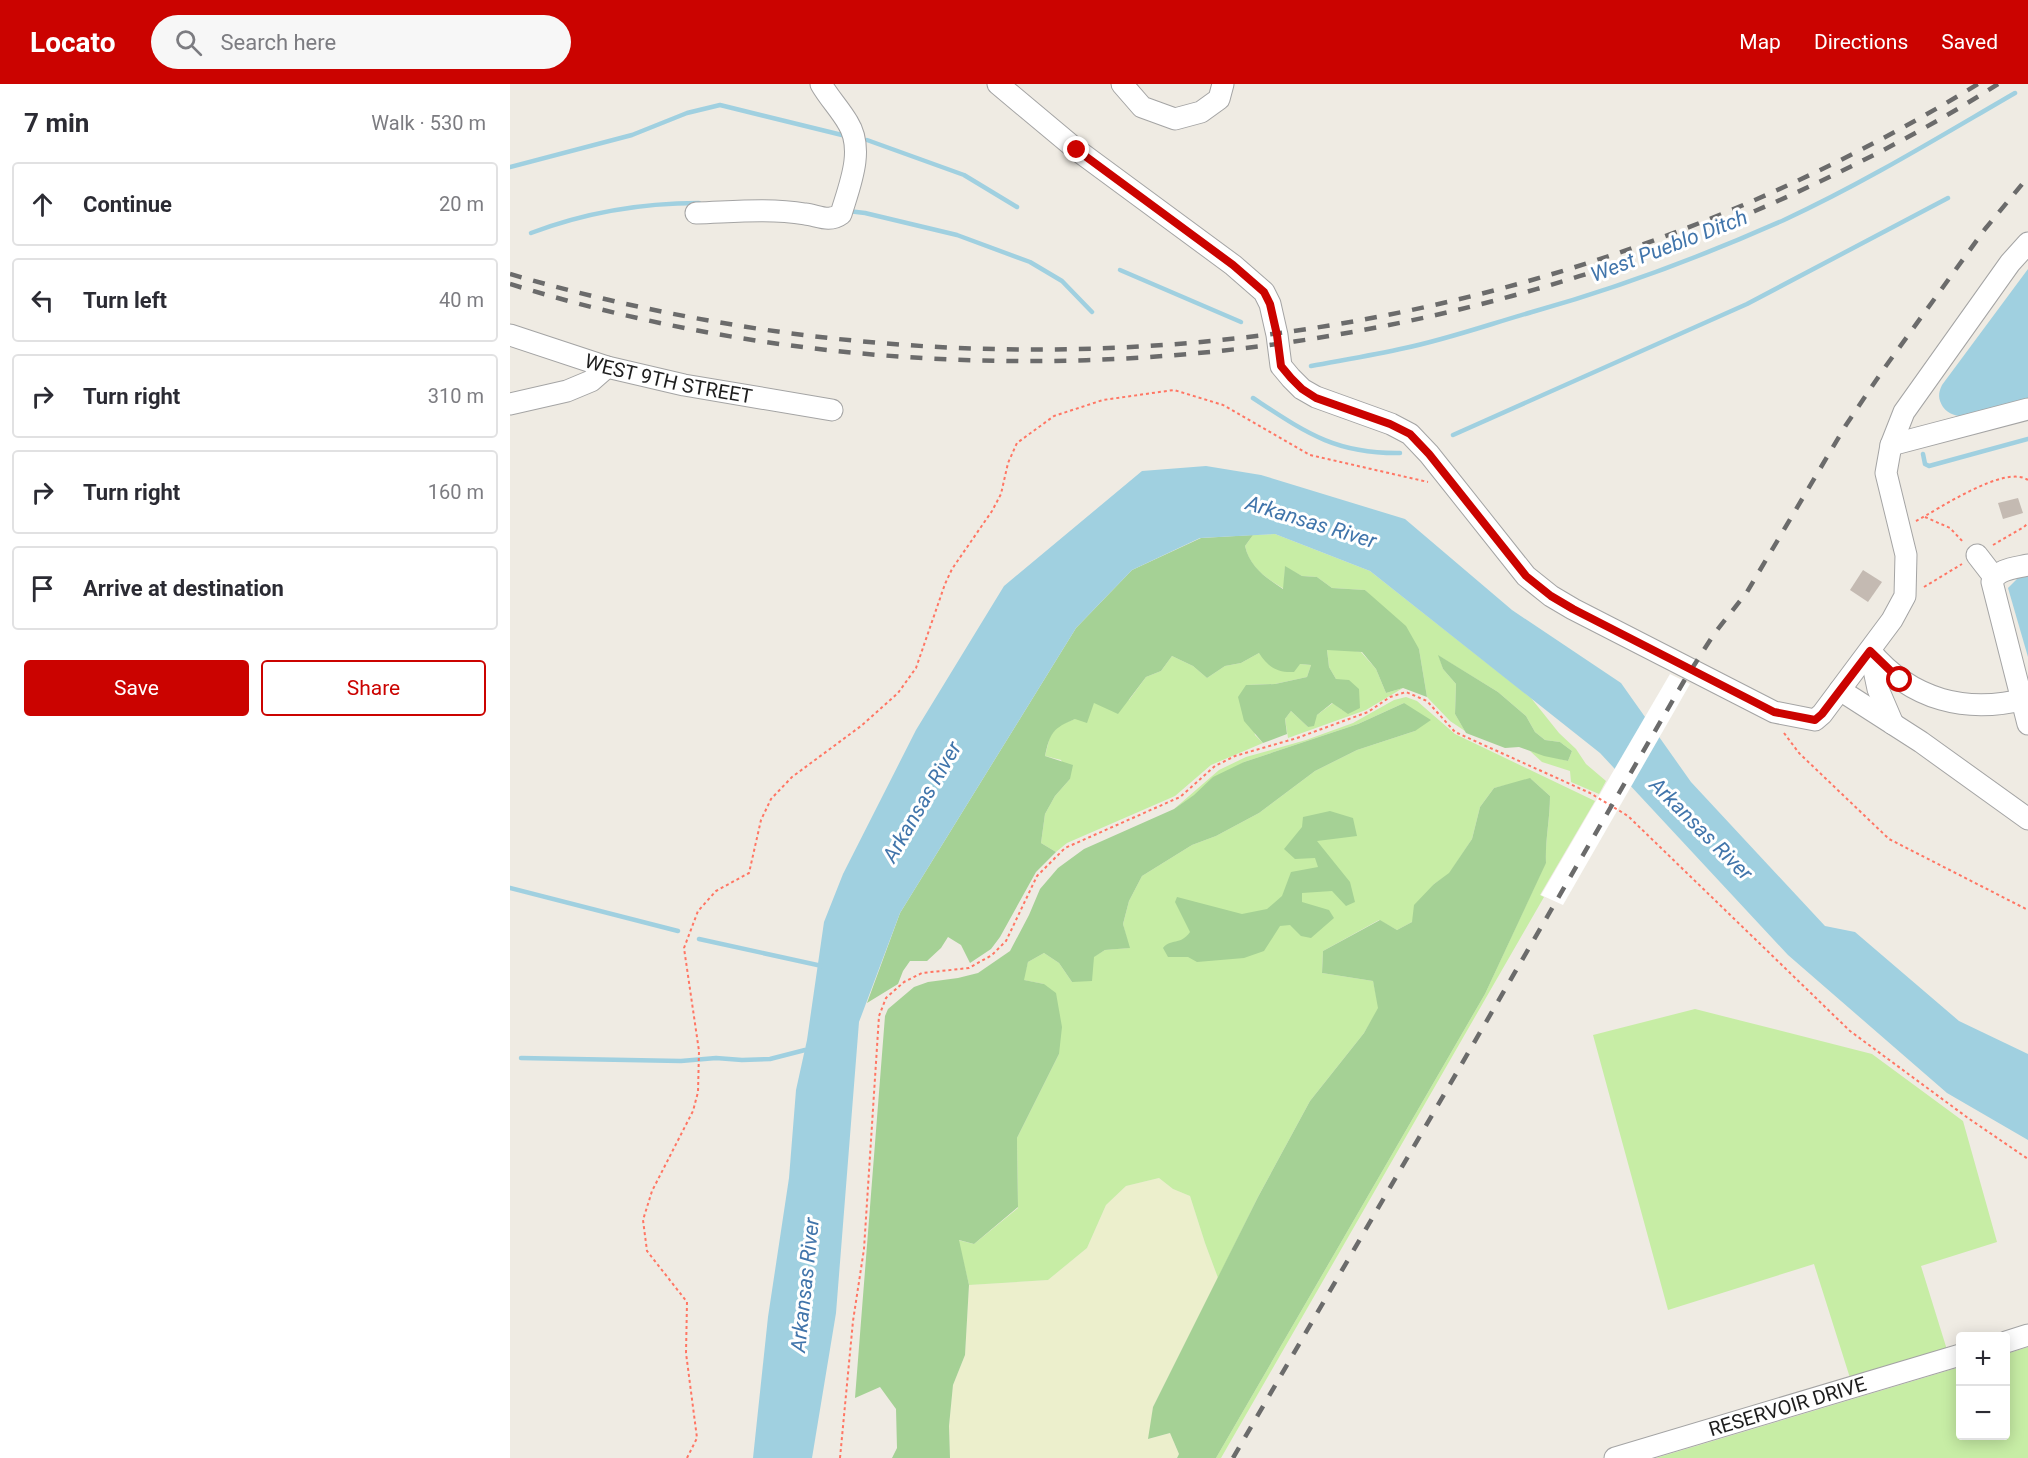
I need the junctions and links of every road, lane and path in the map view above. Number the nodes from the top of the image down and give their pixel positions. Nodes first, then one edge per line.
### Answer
1 (821, 84) edge
2 (998, 84) edge
3 (1122, 84) edge
4 (1223, 84) edge
5 (696, 213) dead end
6 (2028, 243) edge
7 (510, 335) edge
8 (607, 367) junction
9 (510, 404) edge
10 (2028, 409) edge
11 (832, 410) dead end
12 (1891, 445) junction
13 (2028, 480) edge
14 (1432, 484) dead end
15 (1925, 517) junction
16 (1900, 530) junction
17 (1977, 555) joint
18 (2028, 565) edge
19 (1994, 577) junction
20 (1870, 651) junction
21 (1840, 690) junction
22 (2025, 699) edge
23 (1893, 724) junction
24 (2028, 724) edge
25 (1782, 731) dead end
26 (2028, 819) edge
27 (2028, 910) edge
28 (2028, 1159) edge
29 (2028, 1335) edge
30 (2010, 1341) edge
31 (1956, 1356) edge
32 (687, 1458) edge
33 (840, 1458) edge
34 (1615, 1458) edge

1 - 5 street
2 - 21 street
3 - 4 street
6 - 12 street
7 - 8 street, WEST 9TH STREET
8 - 9 street
8 - 11 street, WEST 9TH STREET
10 - 12 street
12 - 16 street
13 - 15 path
14 - 32 path
15 - 16 path
15 - 17 path
16 - 20 street
17 - 19 street
18 - 19 street
19 - 22 street
20 - 21 street
20 - 22 street
20 - 23 street
21 - 23 street
22 - 24 street
23 - 26 street
25 - 27 path
28 - 33 path
29 - 30 street
31 - 34 street, RESERVOIR DRIVE

